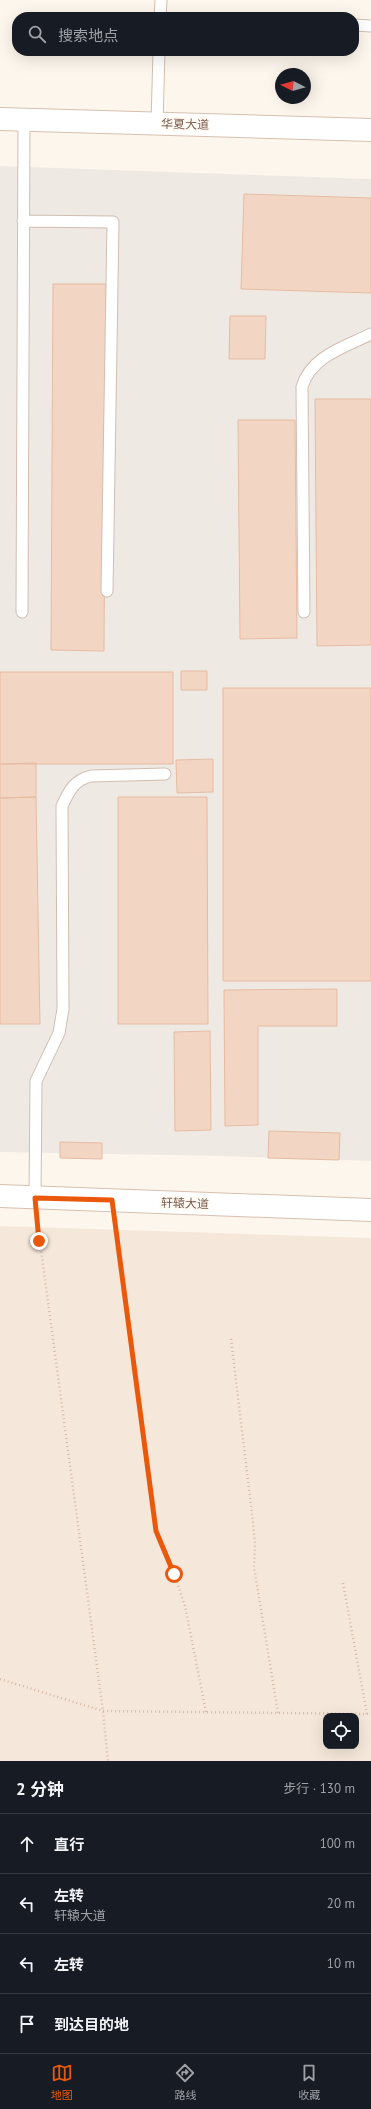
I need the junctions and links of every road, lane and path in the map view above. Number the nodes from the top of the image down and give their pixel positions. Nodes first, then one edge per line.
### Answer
1 (161, 0) edge
2 (160, 12) edge
3 (359, 25) edge
4 (371, 26) edge
5 (159, 56) edge
6 (0, 119) edge
7 (24, 120) junction
8 (156, 124) junction
9 (371, 130) edge
10 (23, 221) junction
11 (371, 334) edge
12 (107, 591) dead end
13 (22, 612) dead end
14 (304, 612) dead end
15 (165, 774) dead end
16 (0, 1196) edge
17 (35, 1198) junction
18 (112, 1200) junction
19 (371, 1210) edge
20 (231, 1339) dead end
21 (342, 1583) dead end
22 (0, 1679) edge
23 (103, 1711) junction
24 (206, 1712) junction
25 (278, 1713) junction
26 (367, 1714) junction
27 (371, 1714) edge
28 (108, 1761) edge

1 - 2 lane
3 - 4 lane
5 - 8 lane
6 - 7 street, 华夏大道
7 - 8 street, 华夏大道
7 - 10 lane
8 - 9 street, 华夏大道
10 - 12 lane
10 - 13 lane
11 - 14 lane
15 - 17 lane
16 - 17 street, 轩辕大道
17 - 18 street, 轩辕大道
17 - 23 path
18 - 19 street, 轩辕大道
18 - 24 path
20 - 25 path
21 - 26 path
22 - 23 path
23 - 24 path
23 - 28 path
24 - 25 path
25 - 26 path
26 - 27 path

